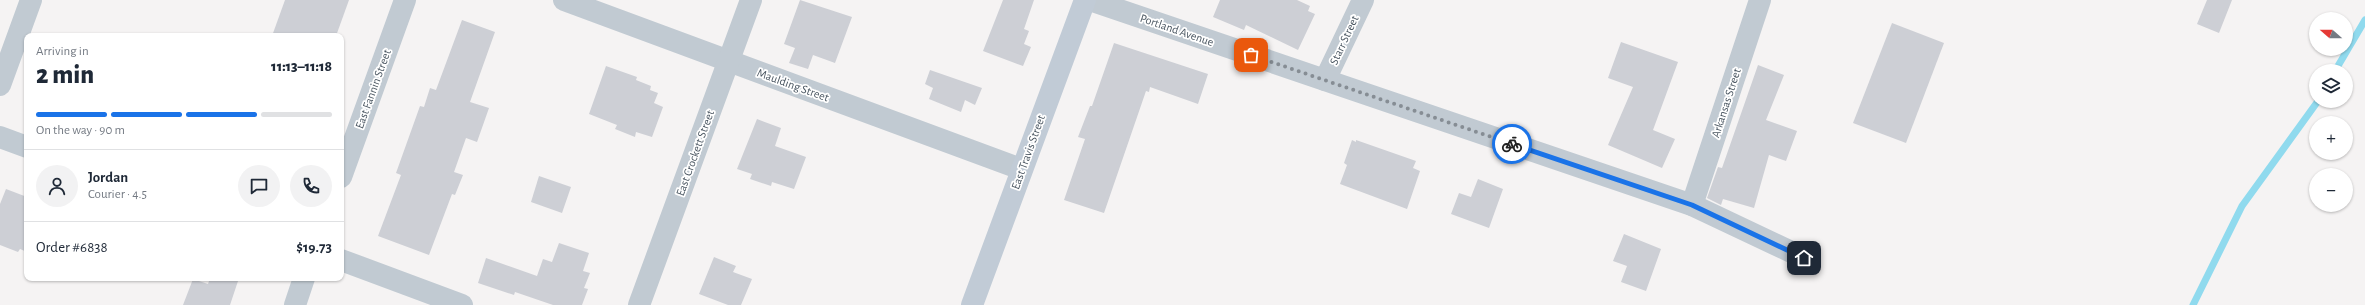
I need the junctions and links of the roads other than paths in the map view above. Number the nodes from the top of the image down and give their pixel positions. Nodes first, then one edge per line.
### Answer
1 (31, 0) edge
2 (405, 0) edge
3 (564, 0) edge
4 (751, 0) edge
5 (1085, 0) edge
6 (1090, 0) edge
7 (1362, 0) edge
8 (1760, 0) edge
9 (729, 61) junction
10 (1325, 80) junction
11 (0, 85) edge
12 (0, 137) edge
13 (24, 146) edge
14 (344, 169) edge
15 (1022, 169) junction
16 (1692, 205) junction
17 (1804, 258) dead end
18 (344, 261) edge
19 (303, 281) edge
20 (295, 305) edge
21 (462, 305) edge
22 (639, 305) edge
23 (972, 305) edge

1 - 11 street
2 - 14 street, East Fannin Street
3 - 9 street, Maulding Street
4 - 9 street, East Crockett Street
5 - 15 street, East Travis Street
6 - 10 street, Portland Avenue
7 - 10 street, Starr Street
8 - 16 street, Arkansas Street
9 - 15 street, Maulding Street
9 - 22 street, East Crockett Street
10 - 16 street, Portland Avenue
12 - 13 street
15 - 23 street, East Travis Street
16 - 17 street, Portland Avenue
18 - 21 street
19 - 20 street

